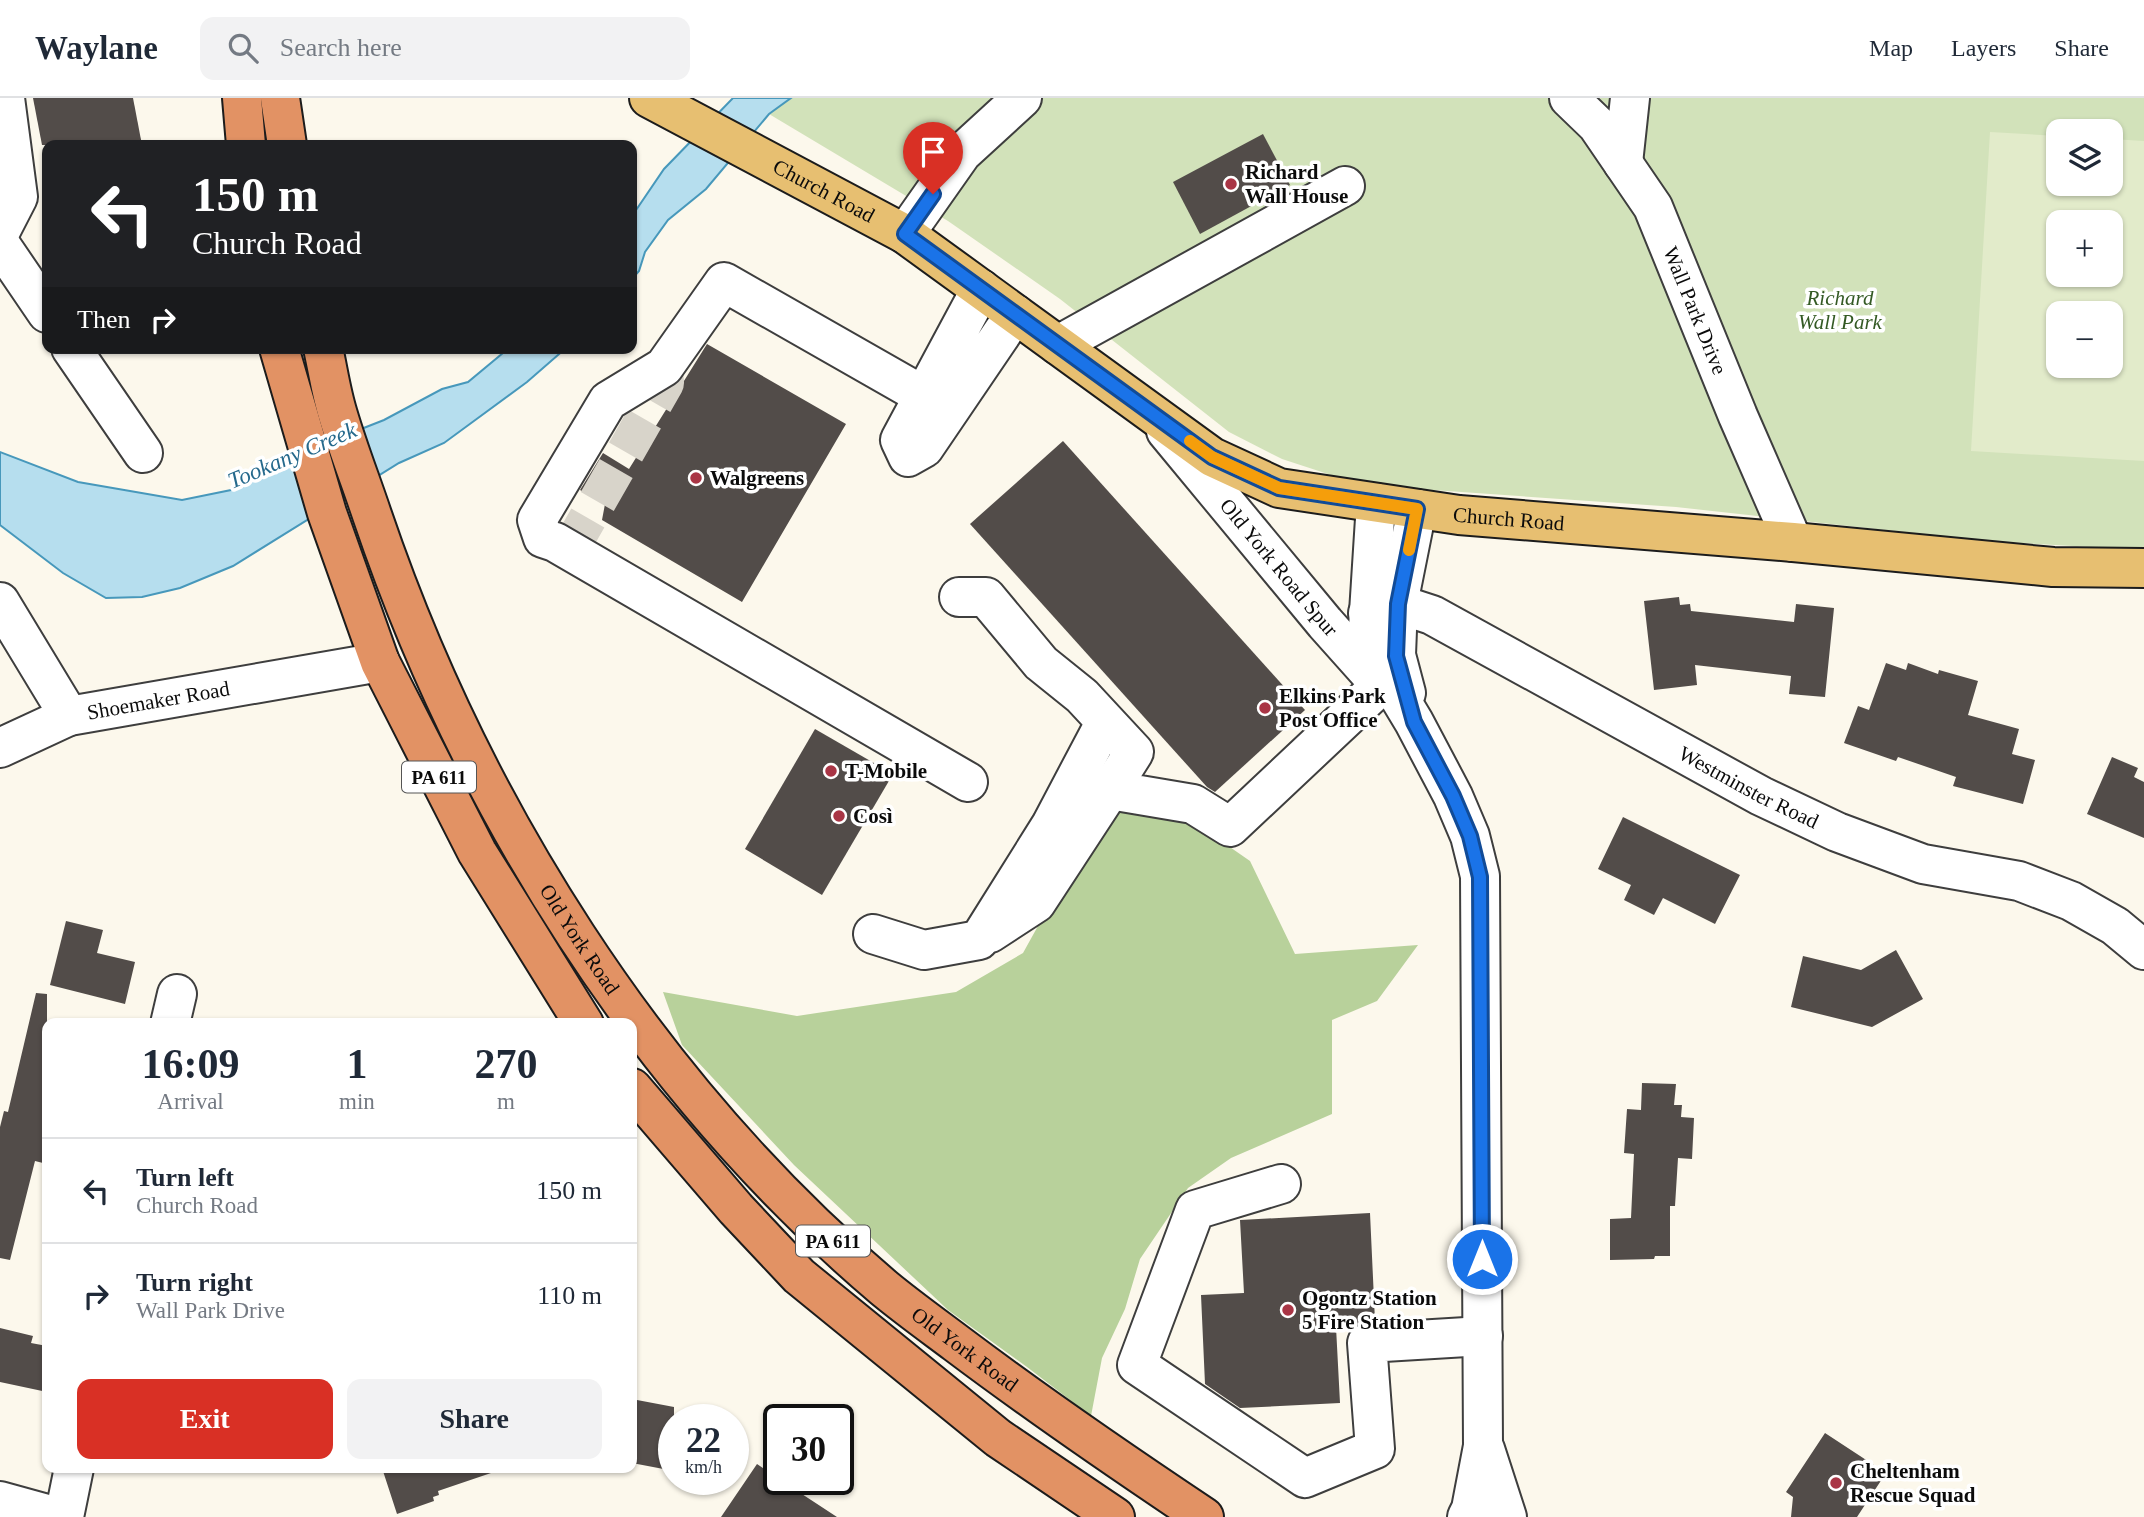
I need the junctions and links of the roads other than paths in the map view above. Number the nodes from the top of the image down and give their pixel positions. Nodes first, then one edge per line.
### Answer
1 (5, 98) edge
2 (242, 98) edge
3 (280, 98) edge
4 (1022, 98) edge
5 (1569, 98) edge
6 (1630, 98) edge
7 (660, 105) edge
8 (246, 140) edge
9 (286, 140) edge
10 (1623, 163) junction
11 (1345, 186) dead end
12 (0, 232) edge
13 (905, 234) junction
14 (0, 244) edge
15 (981, 289) junction
16 (42, 306) edge
17 (1014, 314) junction
18 (1058, 345) junction
19 (75, 354) edge
20 (281, 354) edge
21 (324, 354) edge
22 (924, 396) junction
23 (1149, 411) junction
24 (143, 453) dead end
25 (1376, 503) junction
26 (1417, 509) junction
27 (1793, 542) junction
28 (2144, 568) edge
29 (959, 597) dead end
30 (0, 602) edge
31 (1383, 608) junction
32 (380, 662) junction
33 (1381, 685) junction
34 (69, 716) junction
35 (1414, 722) junction
36 (1099, 734) dead end
37 (0, 748) edge
38 (968, 782) dead end
39 (1110, 790) junction
40 (873, 934) dead end
41 (979, 940) junction
42 (2144, 950) edge
43 (580, 1018) edge
44 (633, 1018) edge
45 (637, 1023) edge
46 (637, 1094) edge
47 (1281, 1184) dead end
48 (1483, 1336) junction
49 (1483, 1446) junction
50 (73, 1473) edge
51 (0, 1501) edge
52 (58, 1517) edge
53 (64, 1517) edge
54 (1115, 1517) edge
55 (1204, 1517) edge
56 (1443, 1517) edge
57 (1467, 1517) edge
58 (1507, 1517) edge

1 - 12 street
2 - 8 highway
3 - 9 highway
4 - 13 street
5 - 10 street, Wall Park Drive
6 - 10 street
7 - 13 main road, Church Road
10 - 27 street, Wall Park Drive
11 - 18 street
13 - 15 main road, Church Road
14 - 16 street
15 - 17 main road, Church Road
15 - 22 street
17 - 18 main road, Church Road
17 - 22 street
18 - 23 main road, Church Road
19 - 24 street
20 - 32 highway, Old York Road / PA 611
21 - 44 highway, Old York Road / PA 611
22 - 38 street
23 - 25 main road, Church Road
23 - 33 street, Old York Road Spur
25 - 26 main road, Church Road
25 - 31 street, Old York Road Spur
26 - 27 main road, Church Road
26 - 31 street, Old York Road Spur
27 - 28 main road, Church Road
29 - 39 street
30 - 34 street, Shoemaker Road
31 - 35 street, Old York Road Spur
31 - 42 street, Westminster Road
32 - 34 street, Shoemaker Road
32 - 43 highway, Old York Road / PA 611
33 - 35 street, Old York Road Spur
33 - 39 street
34 - 37 street
35 - 48 street, Old York Road Spur
36 - 41 street
39 - 41 street
40 - 41 street
45 - 55 highway, Old York Road / PA 611
46 - 54 highway, PA 611
47 - 48 street
48 - 49 street, Old York Road Spur
49 - 56 street, Old York Road Spur
49 - 57 street, Old York Road Spur
49 - 58 street
50 - 53 street
51 - 52 street

